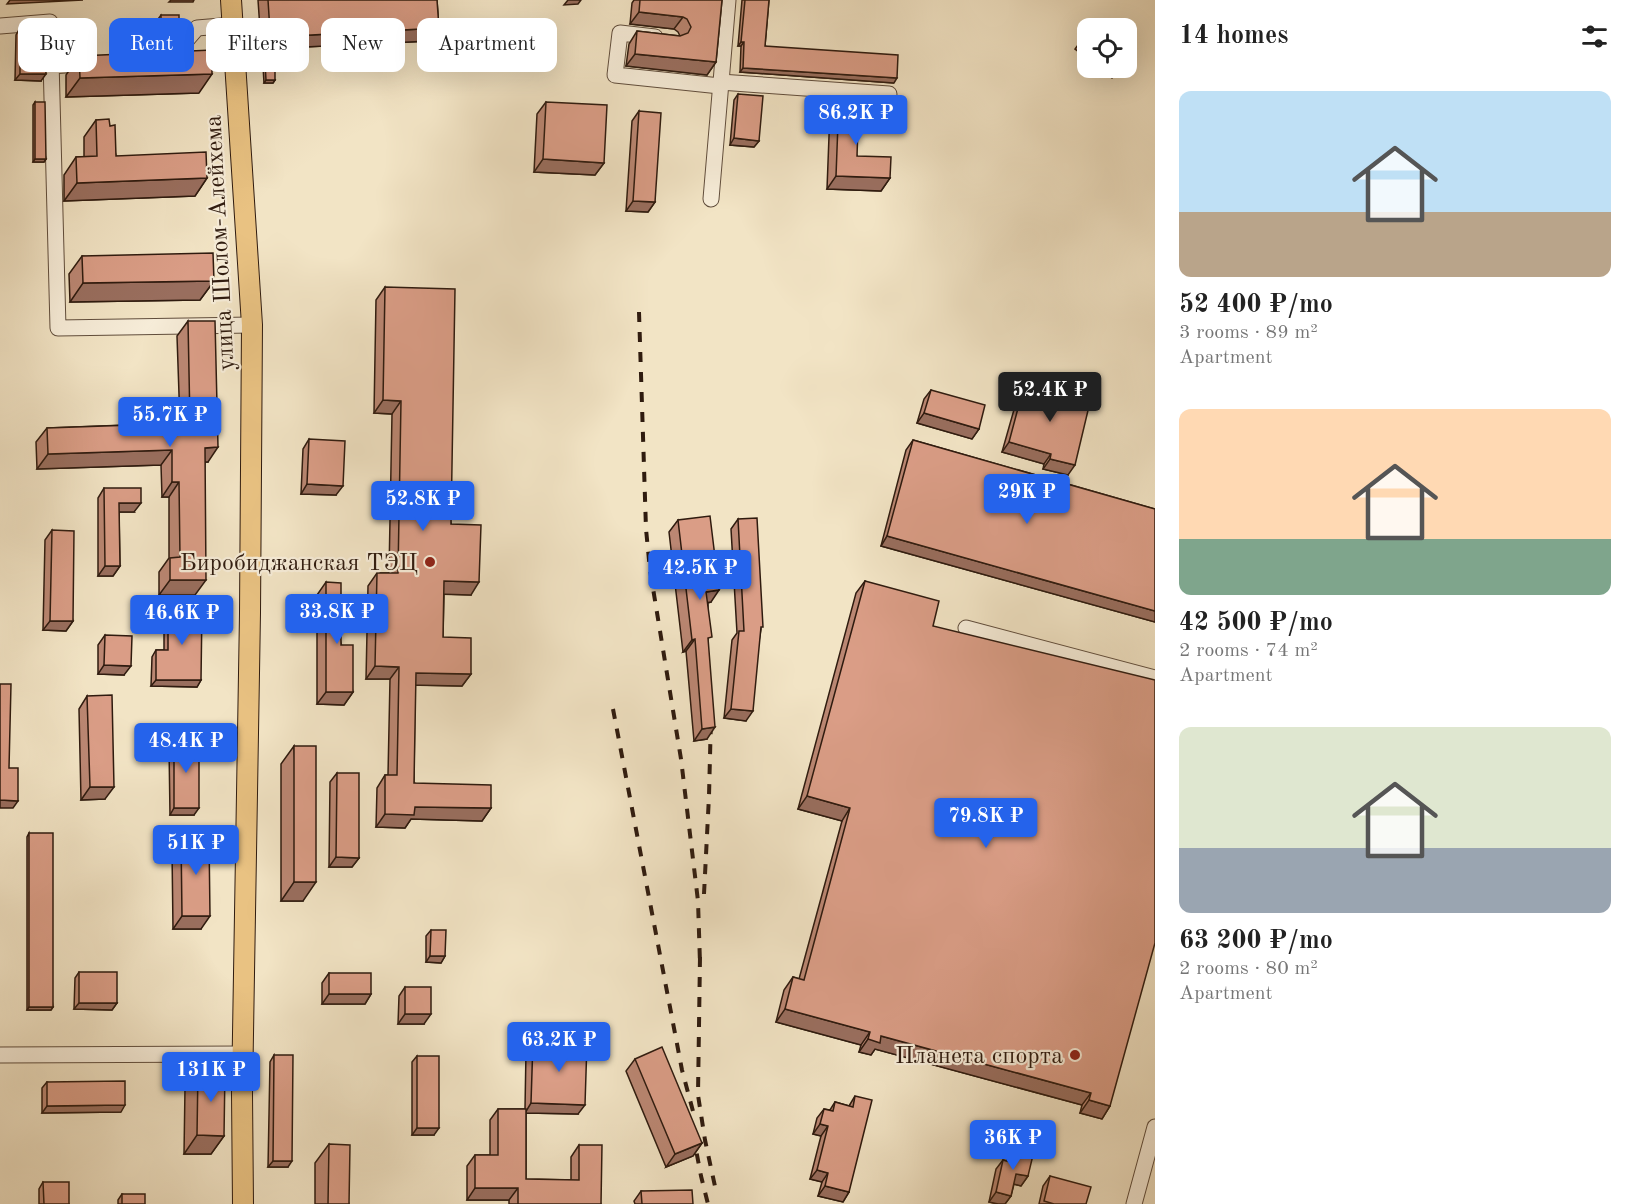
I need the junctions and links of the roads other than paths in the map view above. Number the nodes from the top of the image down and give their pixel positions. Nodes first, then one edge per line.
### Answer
1 (231, 0) edge
2 (728, 0) edge
3 (232, 18) edge
4 (18, 25) edge
5 (0, 26) edge
6 (672, 39) edge
7 (106, 62) edge
8 (97, 63) edge
9 (51, 72) edge
10 (236, 72) edge
11 (720, 84) junction
12 (889, 94) dead end
13 (711, 199) dead end
14 (252, 326) junction
15 (966, 628) dead end
16 (1155, 678) edge
17 (242, 1054) junction
18 (0, 1055) edge
19 (1155, 1127) edge
20 (243, 1204) edge
21 (1134, 1204) edge

1 - 3 main road, улица Шолом-Алейхема
2 - 11 street
4 - 5 street
6 - 11 street
7 - 8 street
9 - 14 street
10 - 14 main road, улица Шолом-Алейхема
11 - 12 street
11 - 13 street
14 - 17 main road, улица Шолом-Алейхема
15 - 16 street
17 - 18 street
17 - 20 main road, улица Шолом-Алейхема
19 - 21 street

